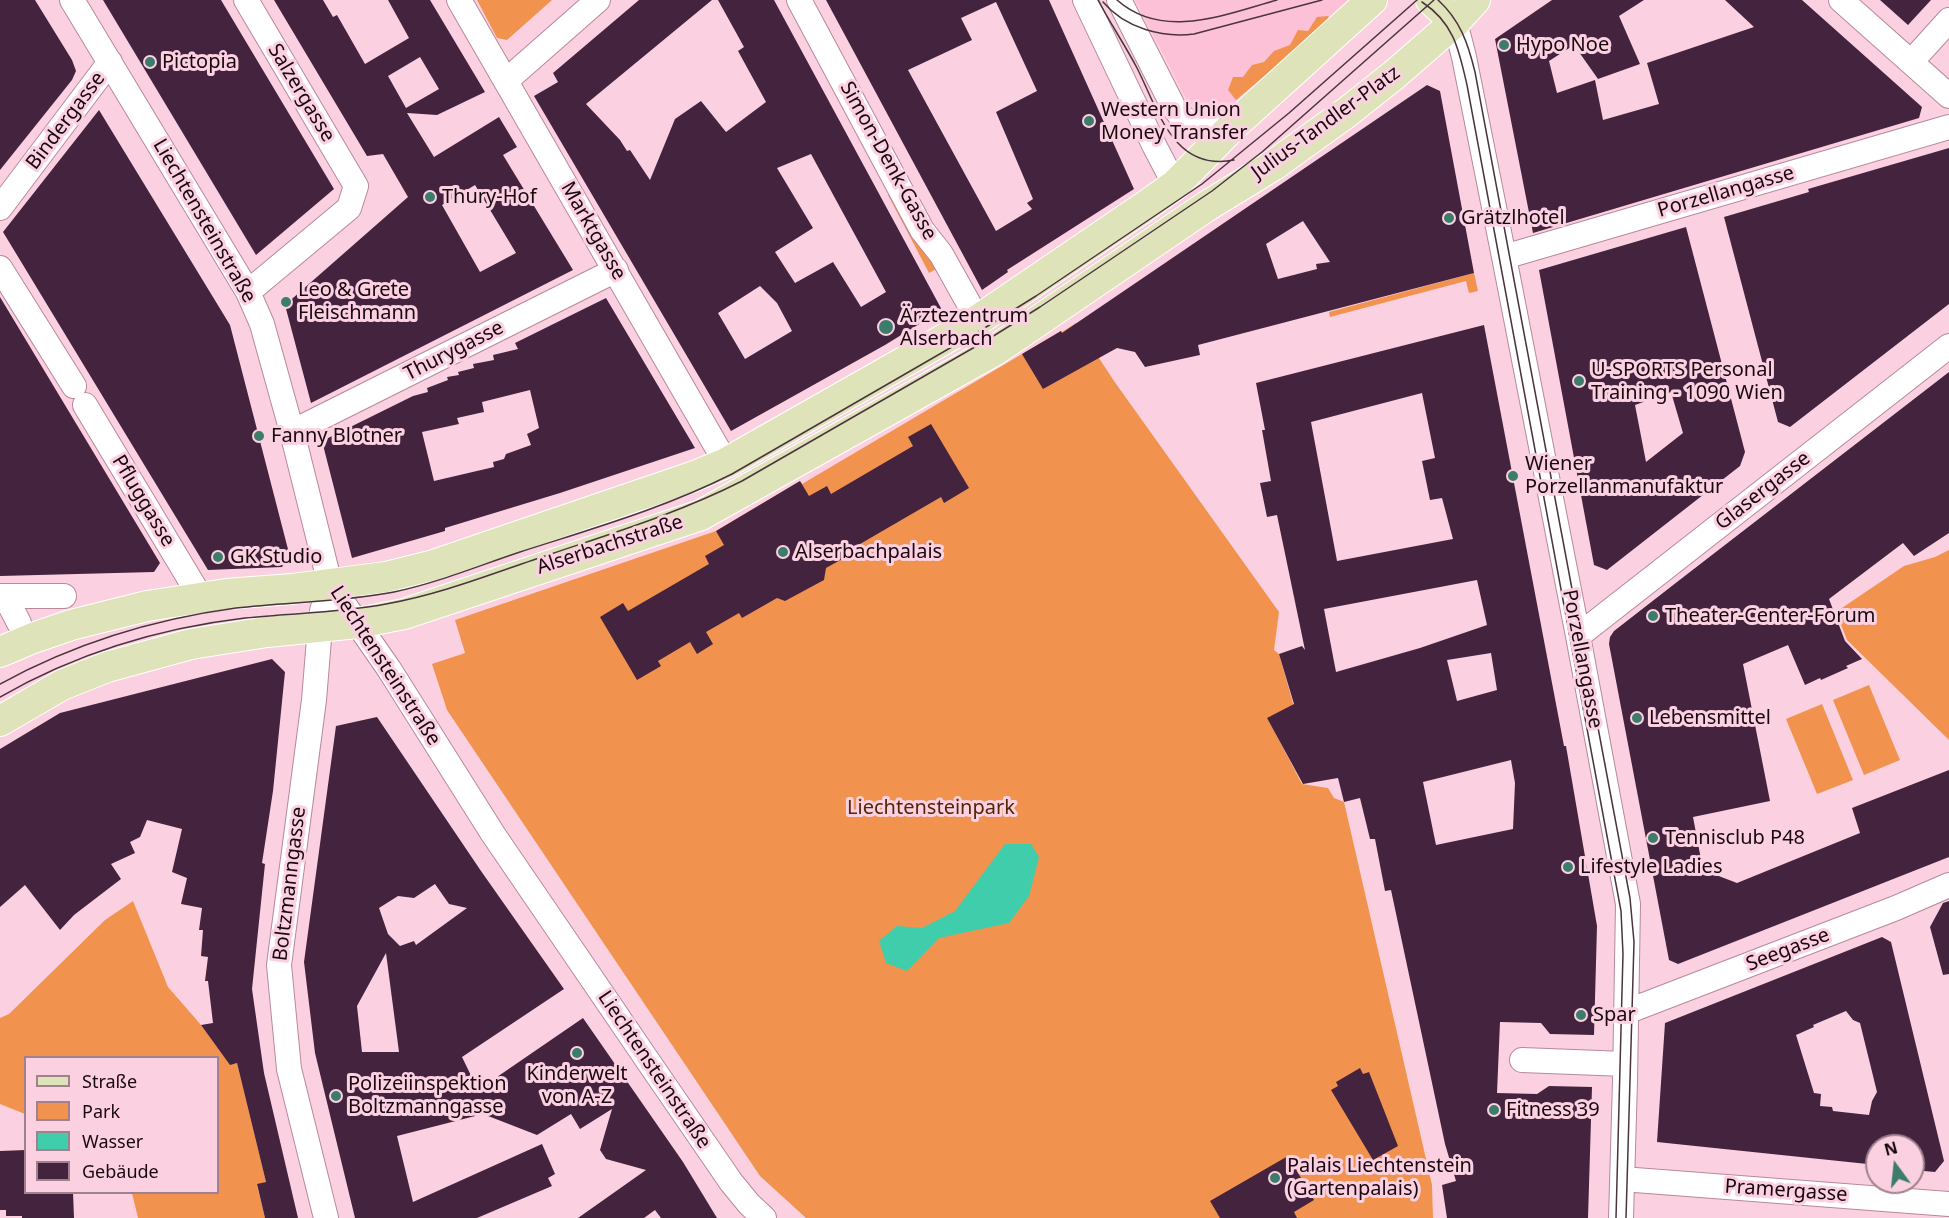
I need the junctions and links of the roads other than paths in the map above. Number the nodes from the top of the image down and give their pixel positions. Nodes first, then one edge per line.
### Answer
1 (72, 0) edge
2 (246, 0) edge
3 (459, 0) edge
4 (598, 0) edge
5 (799, 0) edge
6 (1085, 0) edge
7 (1119, 0) edge
8 (1372, 0) edge
9 (1431, 0) edge
10 (1475, 0) edge
11 (1841, 0) edge
12 (1949, 20) edge
13 (1455, 22) junction
14 (110, 62) junction
15 (1911, 62) junction
16 (507, 80) junction
17 (1949, 96) edge
18 (1234, 125) junction
19 (1949, 127) edge
20 (1175, 186) junction
21 (1207, 206) junction
22 (0, 208) edge
23 (1167, 234) joint
24 (1504, 257) junction
25 (0, 268) edge
26 (616, 270) junction
27 (248, 292) junction
28 (978, 320) junction
29 (1949, 346) edge
30 (292, 432) junction
31 (726, 463) junction
32 (330, 584) junction
33 (2, 596) edge
34 (64, 596) dead end
35 (201, 598) junction
36 (19, 623) dead end
37 (358, 623) junction
38 (320, 627) junction
39 (1578, 636) junction
40 (0, 652) edge
41 (0, 721) edge
42 (1949, 885) edge
43 (1626, 1012) junction
44 (1522, 1060) dead end
45 (1625, 1064) junction
46 (1622, 1179) junction
47 (1949, 1204) edge
48 (326, 1218) edge
49 (764, 1218) edge
50 (1621, 1218) edge

1 - 14 street, Liechtensteinstraße
2 - 27 street, Salzergasse
3 - 16 street, Marktgasse
4 - 16 street
5 - 28 street, Simon-Denk-Gasse
6 - 20 street
7 - 18 street
8 - 18 main road
9 - 13 main road
10 - 13 main road, Julius-Tandler-Platz
11 - 15 street
12 - 15 street
13 - 21 main road, Julius-Tandler-Platz
13 - 24 street, Porzellangasse
14 - 22 street, Bindergasse
14 - 27 street, Liechtensteinstraße
15 - 17 street
16 - 26 street, Marktgasse
18 - 20 main road
19 - 24 street, Porzellangasse
20 - 21 main road
20 - 28 main road, Alserbachstraße
21 - 23 main road, Julius-Tandler-Platz
23 - 37 main road, Alserbachstraße
24 - 39 street, Porzellangasse
25 - 35 street, Pfluggasse
26 - 30 street, Thurygasse
26 - 31 street, Marktgasse
27 - 30 street, Liechtensteinstraße
28 - 31 main road, Alserbachstraße
29 - 39 street, Glasergasse
30 - 32 street, Liechtensteinstraße
31 - 32 main road, Alserbachstraße
32 - 35 main road, Alserbachstraße
32 - 37 street, Liechtensteinstraße
32 - 38 street, Boltzmanngasse
33 - 34 street
33 - 36 street
35 - 40 main road, Alserbachstraße
37 - 38 main road, Alserbachstraße
37 - 49 street, Liechtensteinstraße
38 - 41 main road, Alserbachstraße
38 - 48 street, Boltzmanngasse
39 - 43 street, Porzellangasse
42 - 43 street, Seegasse
43 - 45 street, Porzellangasse
44 - 45 street
45 - 46 street, Porzellangasse
46 - 47 street, Pramergasse
46 - 50 street, Porzellangasse

